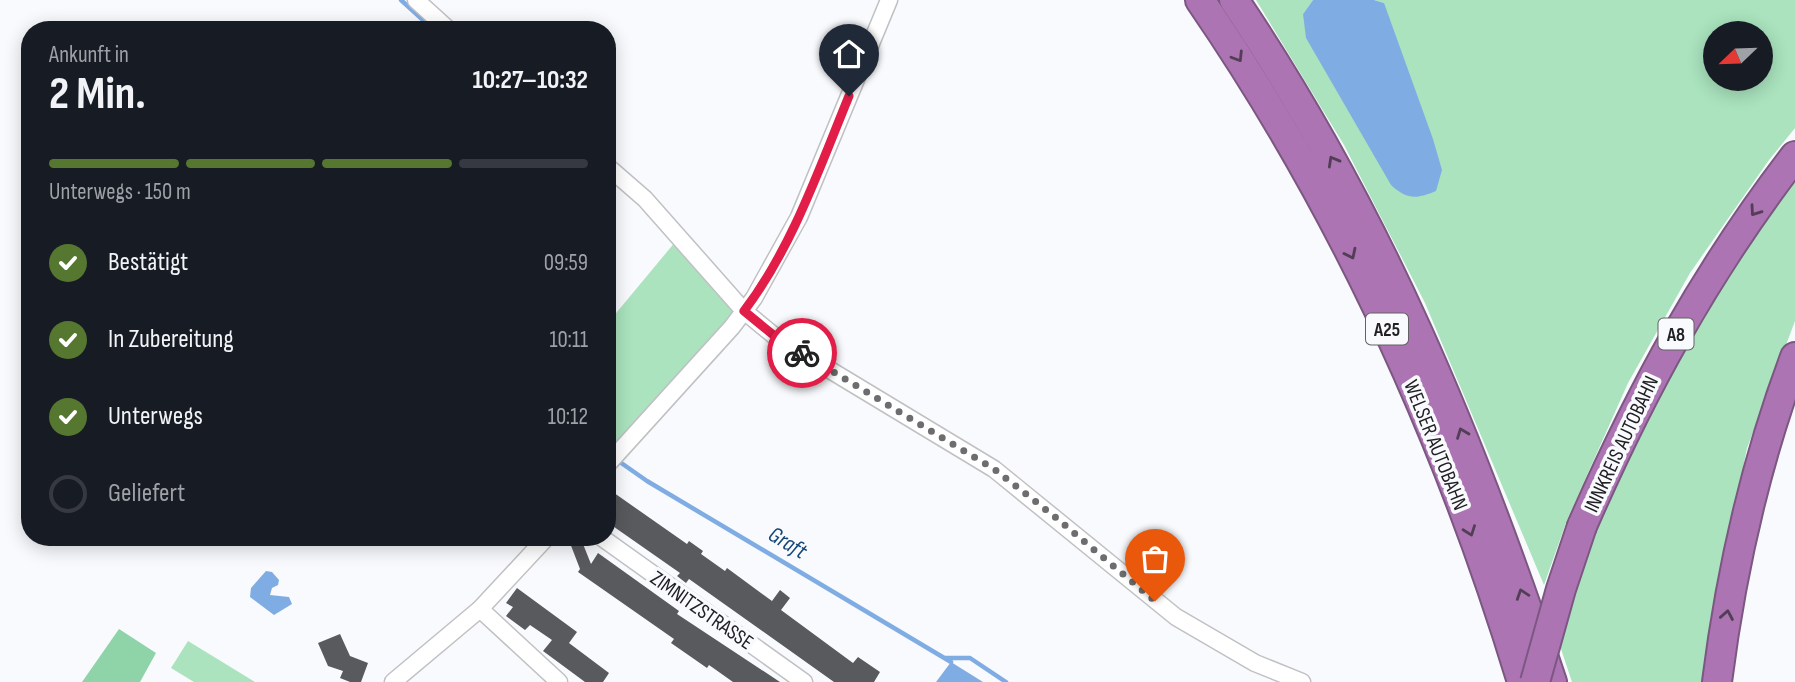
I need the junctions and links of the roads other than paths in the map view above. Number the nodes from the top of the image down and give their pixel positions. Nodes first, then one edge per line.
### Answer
1 (416, 0) edge
2 (889, 0) edge
3 (1200, 0) edge
4 (1234, 0) edge
5 (439, 21) edge
6 (1795, 156) edge
7 (616, 174) edge
8 (744, 311) junction
9 (1795, 357) edge
10 (616, 456) edge
11 (539, 546) edge
12 (614, 546) edge
13 (480, 609) junction
14 (393, 682) edge
15 (559, 682) edge
16 (804, 682) edge
17 (1302, 682) edge
18 (1522, 682) edge
19 (1535, 682) edge
20 (1552, 682) edge
21 (1717, 682) edge

1 - 5 street
2 - 8 street
3 -> 18 highway, WELSER AUTOBAHN / A25
20 -> 4 highway, WELSER AUTOBAHN / A25
6 -> 19 highway, INNKREIS AUTOBAHN / A8, bridge
7 - 8 street
8 - 10 street
8 - 17 street
21 -> 9 highway
11 - 13 street
12 - 16 street, ZIMNITZSTRASSE
13 - 14 street
13 - 15 street

